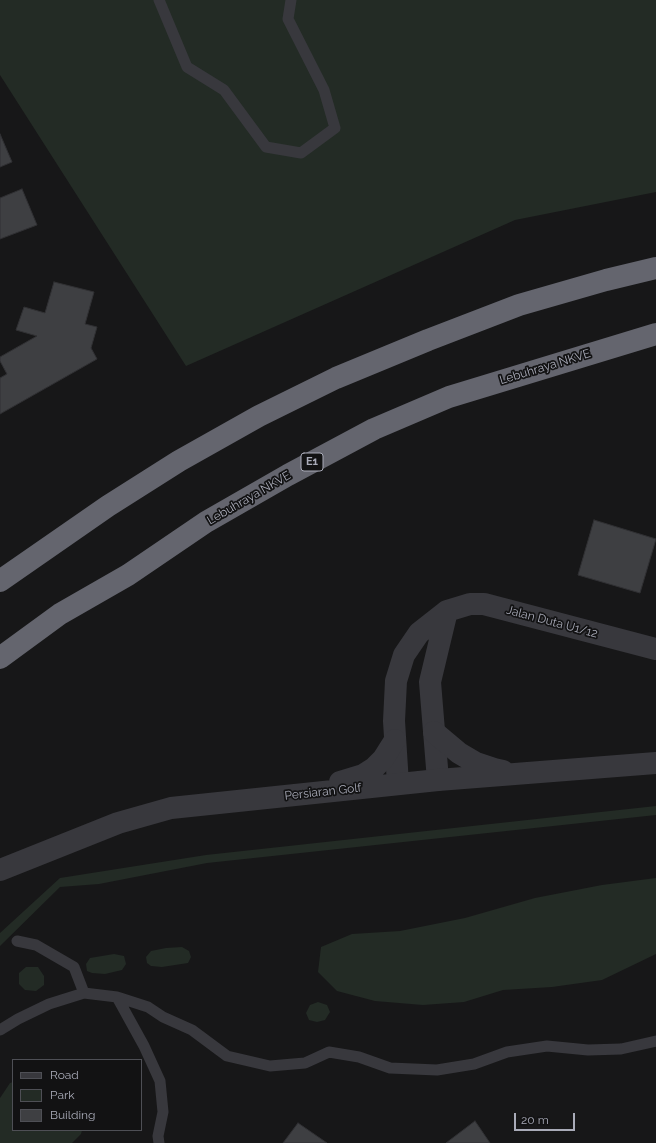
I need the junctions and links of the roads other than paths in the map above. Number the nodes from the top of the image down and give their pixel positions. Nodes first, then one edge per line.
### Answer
1 (159, 0) edge
2 (291, 0) edge
3 (656, 268) edge
4 (656, 334) edge
5 (0, 581) edge
6 (447, 611) junction
7 (656, 649) edge
8 (0, 658) edge
9 (396, 681) junction
10 (430, 682) junction
11 (434, 732) junction
12 (395, 740) junction
13 (656, 763) edge
14 (520, 774) junction
15 (438, 780) junction
16 (398, 784) junction
17 (296, 795) junction
18 (0, 870) edge
19 (17, 941) dead end
20 (84, 993) junction
21 (117, 996) junction
22 (0, 1030) edge
23 (656, 1041) edge
24 (159, 1143) edge

1 - 2 lane
3 - 5 highway
4 - 8 highway, Lebuhraya NKVE / E1
6 - 7 street, Jalan Duta U1/12
6 - 9 street
6 - 10 street
9 - 10 street
9 - 12 street
10 - 11 street
11 - 14 street
11 - 15 street
12 - 16 street
12 - 17 street
13 - 14 street, Persiaran Golf
14 - 15 street, Persiaran Golf
15 - 16 street, Persiaran Golf
16 - 17 street, Persiaran Golf
17 - 18 street, Persiaran Golf
19 - 20 lane
20 - 21 lane
20 - 22 lane
21 - 23 lane
21 - 24 lane

